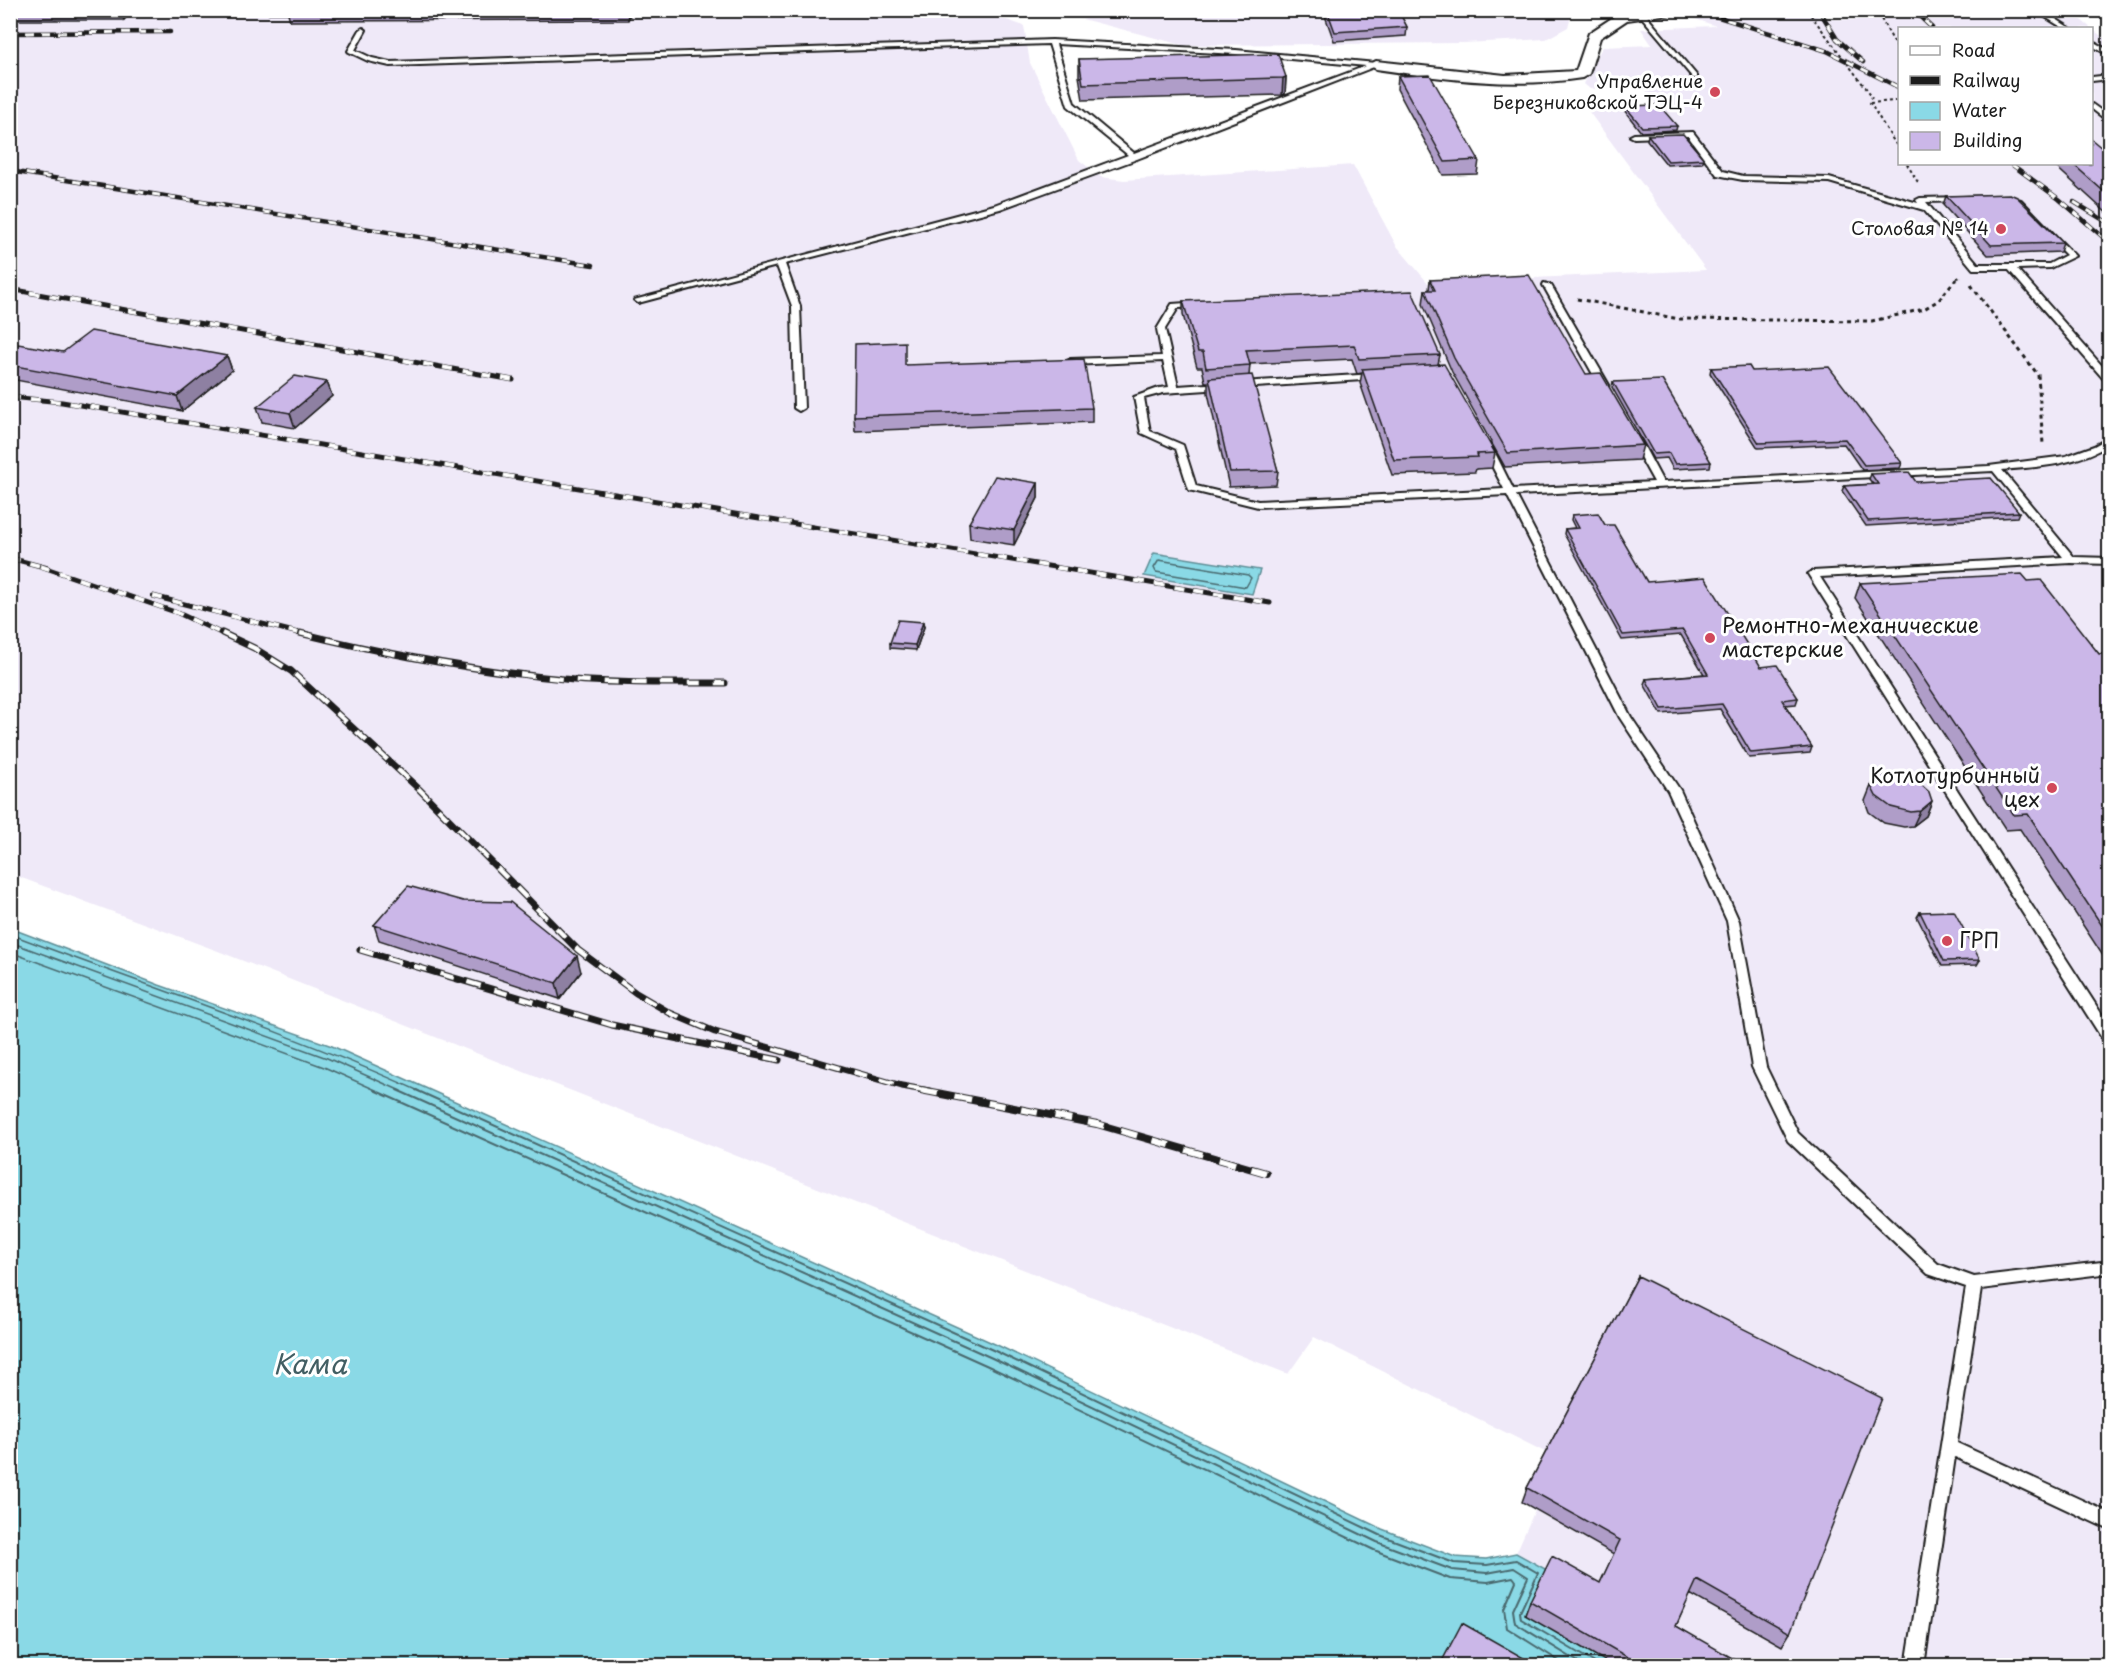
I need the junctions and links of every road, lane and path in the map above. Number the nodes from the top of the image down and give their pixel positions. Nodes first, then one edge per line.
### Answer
1 (1670, 10) edge
2 (1807, 10) edge
3 (1894, 10) edge
4 (2037, 10) edge
5 (1642, 14) junction
6 (2065, 27) edge
7 (363, 30) dead end
8 (1052, 42) junction
9 (2093, 44) edge
10 (1898, 51) edge
11 (2109, 54) edge
12 (1376, 65) junction
13 (1695, 77) dead end
14 (2109, 78) edge
15 (2093, 80) edge
16 (1898, 99) edge
17 (1870, 103) junction
18 (2093, 108) edge
19 (2109, 121) edge
20 (1634, 136) dead end
21 (1898, 149) edge
22 (1134, 157) junction
23 (1927, 208) junction
24 (780, 263) junction
25 (1976, 267) junction
26 (2012, 267) junction
27 (1965, 275) junction
28 (1547, 285) dead end
29 (1553, 295) junction
30 (638, 300) dead end
31 (1211, 304) edge
32 (1167, 358) junction
33 (1062, 362) edge
34 (1387, 376) edge
35 (2109, 381) edge
36 (1174, 389) junction
37 (1610, 395) edge
38 (799, 408) dead end
39 (1627, 425) edge
40 (1479, 432) edge
41 (2109, 440) edge
42 (2045, 463) junction
43 (1995, 468) junction
44 (1661, 486) junction
45 (1512, 492) junction
46 (2071, 560) junction
47 (2109, 561) edge
48 (2109, 1040) edge
49 (2109, 1267) edge
50 (1974, 1283) junction
51 (1948, 1446) junction
52 (2109, 1522) edge
53 (1916, 1665) edge

1 - 5 street
2 - 17 path
3 - 10 path
4 - 6 lane
5 - 12 street
5 - 13 lane
7 - 8 lane
8 - 12 lane
8 - 22 lane
9 - 11 lane
12 - 22 lane
14 - 15 lane
16 - 17 path
17 - 21 path
18 - 19 lane
20 - 23 lane
22 - 24 lane
23 - 25 lane
23 - 26 lane
24 - 30 lane
24 - 38 lane
25 - 26 lane
25 - 27 path
26 - 35 lane
27 - 29 path
27 - 42 path
28 - 29 lane
29 - 37 lane
31 - 32 lane
32 - 33 lane
32 - 36 lane
34 - 36 lane
36 - 45 lane
39 - 44 lane
40 - 45 lane
41 - 42 lane
42 - 43 lane
43 - 44 lane
43 - 46 lane
44 - 45 lane
45 - 50 lane
46 - 47 lane
46 - 48 lane
49 - 50 lane
50 - 51 lane
51 - 52 lane
51 - 53 lane

